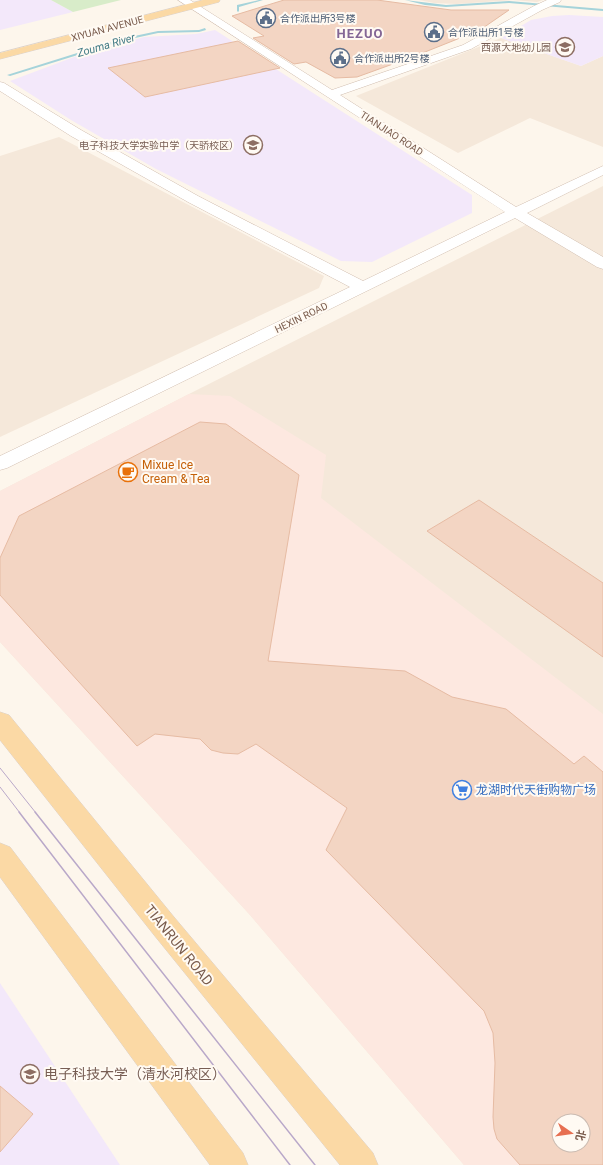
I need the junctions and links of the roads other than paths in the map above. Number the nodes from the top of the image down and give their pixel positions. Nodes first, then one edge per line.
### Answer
1 (214, 0) edge
2 (186, 2) edge
3 (547, 4) edge
4 (0, 48) edge
5 (0, 56) edge
6 (0, 86) edge
7 (331, 94) junction
8 (603, 170) edge
9 (515, 212) junction
10 (603, 264) edge
11 (363, 287) junction
12 (0, 464) edge
13 (0, 722) edge
14 (0, 854) edge
15 (231, 1165) edge
16 (361, 1165) edge

1 - 2 main road, XIYUAN AVENUE
2 - 4 main road, XIYUAN AVENUE
2 - 5 main road, XIYUAN AVENUE
2 - 7 street, TIANJIAO ROAD
3 - 7 street
6 - 11 street
7 - 9 street, TIANJIAO ROAD
8 - 9 street, HEXIN ROAD
9 - 10 street, TIANJIAO ROAD
9 - 11 street, HEXIN ROAD
11 - 12 street, HEXIN ROAD
13 - 16 main road, TIANRUN ROAD
14 - 15 main road

